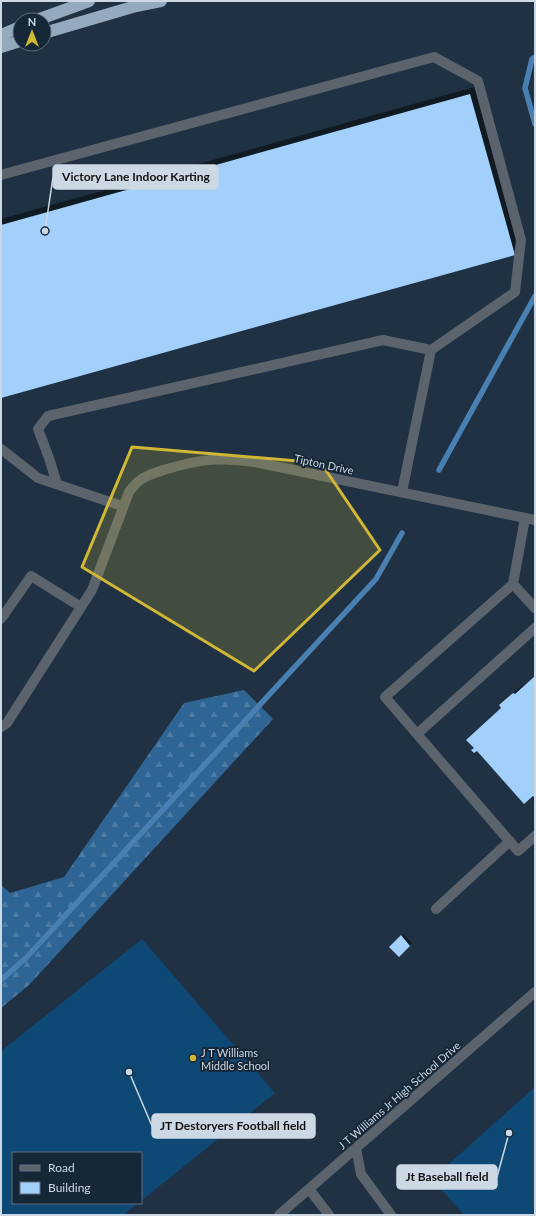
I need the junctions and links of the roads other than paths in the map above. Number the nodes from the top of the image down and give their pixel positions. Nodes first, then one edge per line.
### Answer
1 (89, 1) edge
2 (161, 1) edge
3 (52, 15) edge
4 (12, 30) edge
5 (52, 31) edge
6 (1, 35) edge
7 (12, 44) edge
8 (1, 47) edge
9 (1, 175) edge
10 (431, 350) junction
11 (1, 449) edge
12 (56, 484) junction
13 (402, 492) junction
14 (122, 506) junction
15 (525, 518) junction
16 (535, 520) edge
17 (513, 584) junction
18 (81, 607) junction
19 (535, 608) edge
20 (1, 619) edge
21 (535, 628) edge
22 (1, 727) edge
23 (417, 734) junction
24 (535, 836) edge
25 (510, 841) junction
26 (436, 909) dead end
27 (535, 992) edge
28 (356, 1148) junction
29 (309, 1189) junction
30 (279, 1215) edge
31 (329, 1215) edge
32 (391, 1215) edge

1 - 3 highway
2 - 5 highway
4 - 6 highway
7 - 8 highway
9 - 10 street
10 - 12 street
10 - 13 street
11 - 12 street
12 - 14 street
13 - 14 street, Tipton Drive
13 - 15 street, Tipton Drive
14 - 18 street, Tipton Drive
15 - 16 street, Tipton Drive
15 - 17 street
17 - 19 street
17 - 23 street
18 - 20 street
18 - 22 street, Tipton Drive
21 - 23 street
23 - 25 street
24 - 25 street
25 - 26 street
27 - 28 street, J T Williams Jr High School Drive
28 - 29 street, J T Williams Jr High School Drive
28 - 32 street
29 - 30 street, J T Williams Jr High School Drive
29 - 31 street

